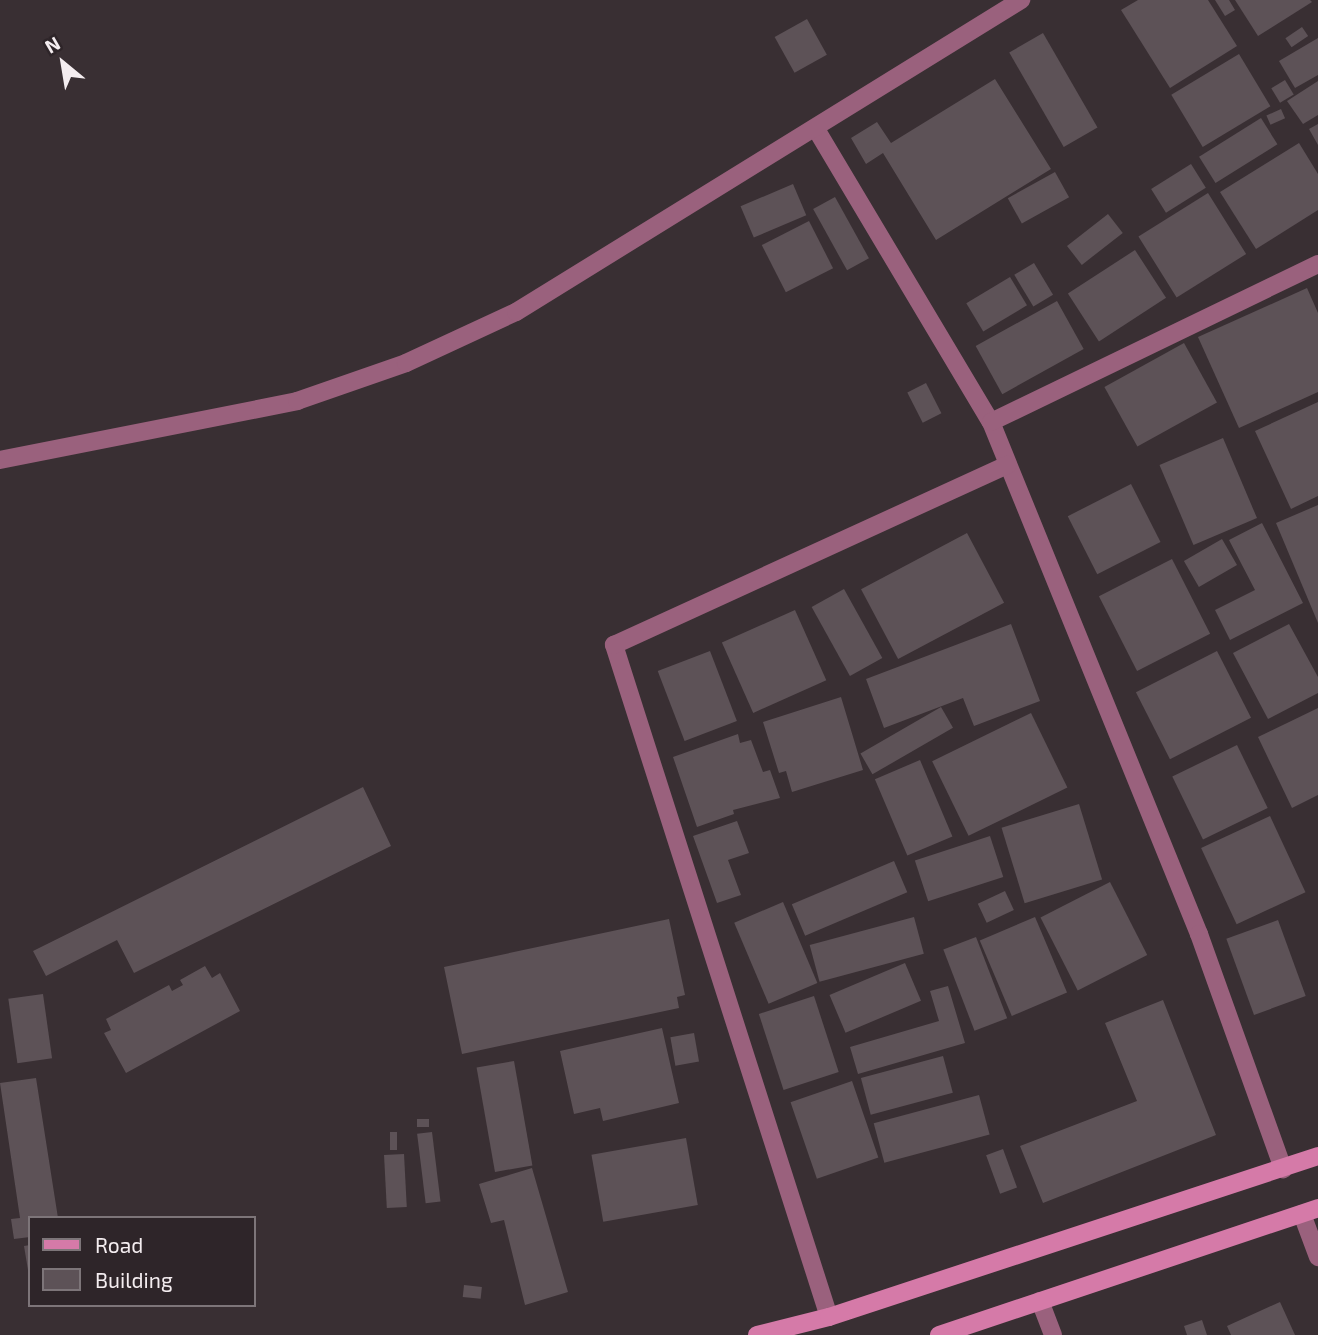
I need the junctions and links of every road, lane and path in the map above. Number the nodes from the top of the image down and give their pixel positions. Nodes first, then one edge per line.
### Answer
1 (1021, 0) edge
2 (816, 129) junction
3 (1318, 264) edge
4 (991, 422) junction
5 (0, 460) edge
6 (1008, 465) junction
7 (1318, 1156) edge
8 (1283, 1170) junction
9 (1310, 1211) edge
10 (1318, 1257) edge
11 (1040, 1301) junction
12 (830, 1317) junction
13 (757, 1335) edge
14 (939, 1335) edge
15 (1053, 1335) edge

1 - 2 street
2 - 4 street
2 - 5 street
3 - 4 street
4 - 6 street
6 - 8 street
6 - 12 street
7 - 8 main road
8 - 12 main road
9 - 10 street
9 - 11 main road
11 - 14 main road
11 - 15 street
12 - 13 main road

